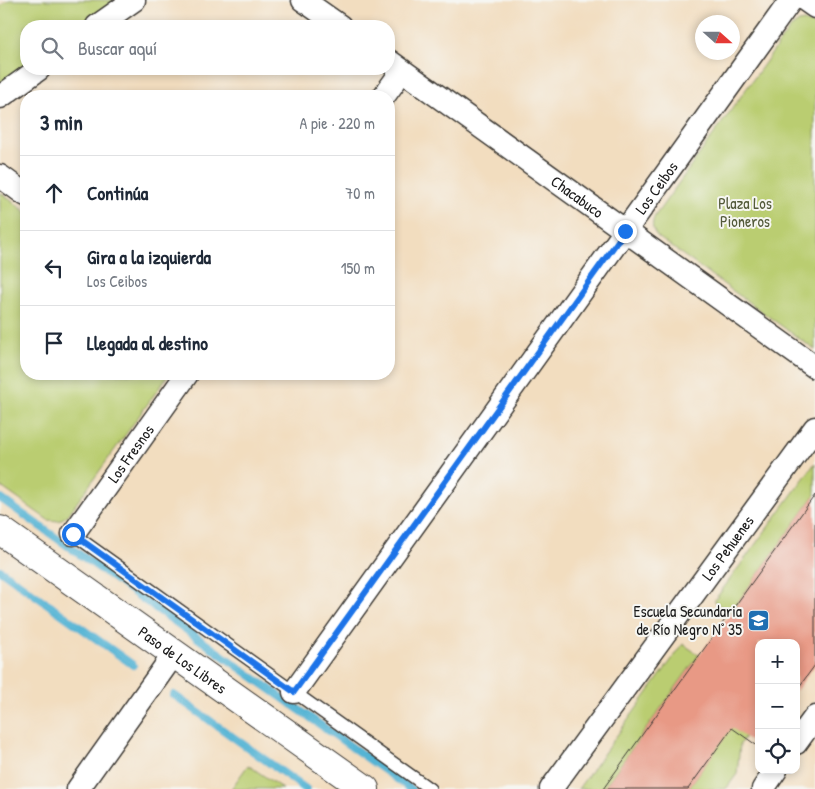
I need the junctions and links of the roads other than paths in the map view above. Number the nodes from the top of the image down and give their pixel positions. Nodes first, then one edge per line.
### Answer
1 (134, 0) edge
2 (303, 0) edge
3 (791, 0) edge
4 (805, 0) edge
5 (815, 7) edge
6 (106, 20) edge
7 (331, 20) edge
8 (395, 66) edge
9 (31, 75) edge
10 (392, 75) edge
11 (386, 90) edge
12 (0, 97) edge
13 (0, 176) edge
14 (20, 191) edge
15 (625, 231) junction
16 (815, 367) edge
17 (183, 380) edge
18 (815, 428) edge
19 (0, 530) edge
20 (73, 534) joint
21 (174, 654) junction
22 (294, 692) junction
23 (815, 716) edge
24 (800, 737) edge
25 (773, 774) edge
26 (78, 789) edge
27 (365, 789) edge
28 (430, 789) edge
29 (551, 789) edge
30 (763, 789) edge

1 - 6 street
2 - 7 street
3 - 15 street, Los Ceibos
4 - 5 street
8 - 15 street, Chacabuco
9 - 12 street
10 - 11 street
13 - 14 street
15 - 16 street, Chacabuco
15 - 22 street, Los Ceibos
17 - 20 street, Los Fresnos
18 - 29 street, Los Pehuenes
19 - 21 street, Paso de Los Libres
20 - 22 lane
21 - 26 street
21 - 27 street, Paso de Los Libres
22 - 28 lane
23 - 24 street
25 - 30 street

